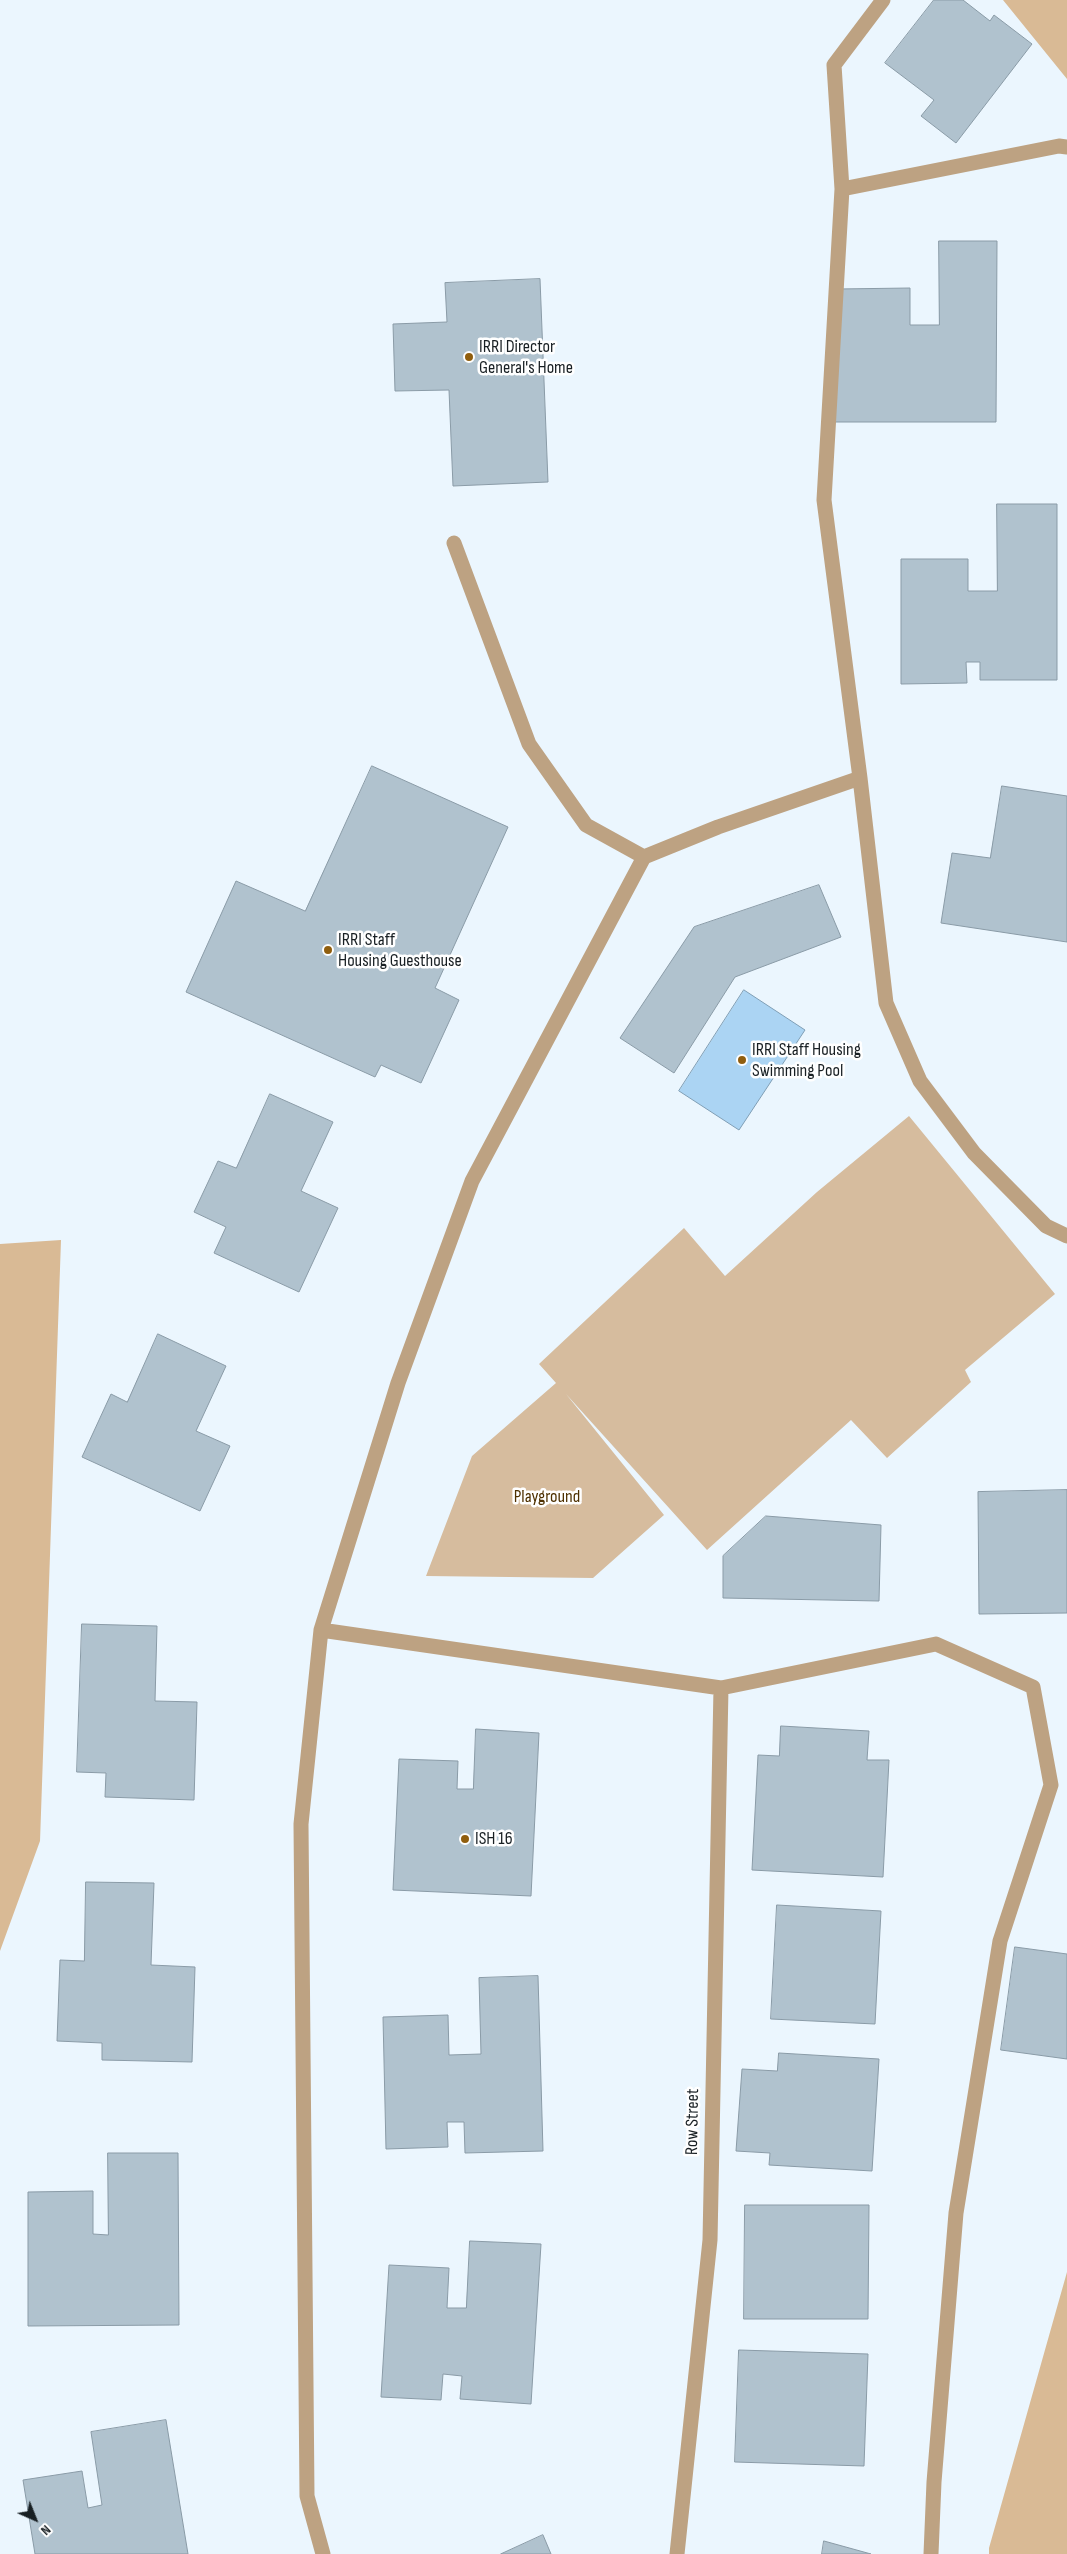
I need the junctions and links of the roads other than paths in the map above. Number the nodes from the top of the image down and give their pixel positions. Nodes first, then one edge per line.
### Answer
1 (883, 0) edge
2 (1067, 147) edge
3 (842, 189) junction
4 (454, 543) dead end
5 (860, 778) junction
6 (644, 857) junction
7 (1067, 1236) edge
8 (322, 1630) junction
9 (721, 1688) junction
10 (323, 2554) edge
11 (677, 2554) edge
12 (931, 2554) edge

1 - 3 street
2 - 3 street
3 - 5 street
4 - 6 street
5 - 6 street
5 - 7 street
6 - 8 street
8 - 9 street
8 - 10 street
9 - 11 street, Row Street
9 - 12 street

